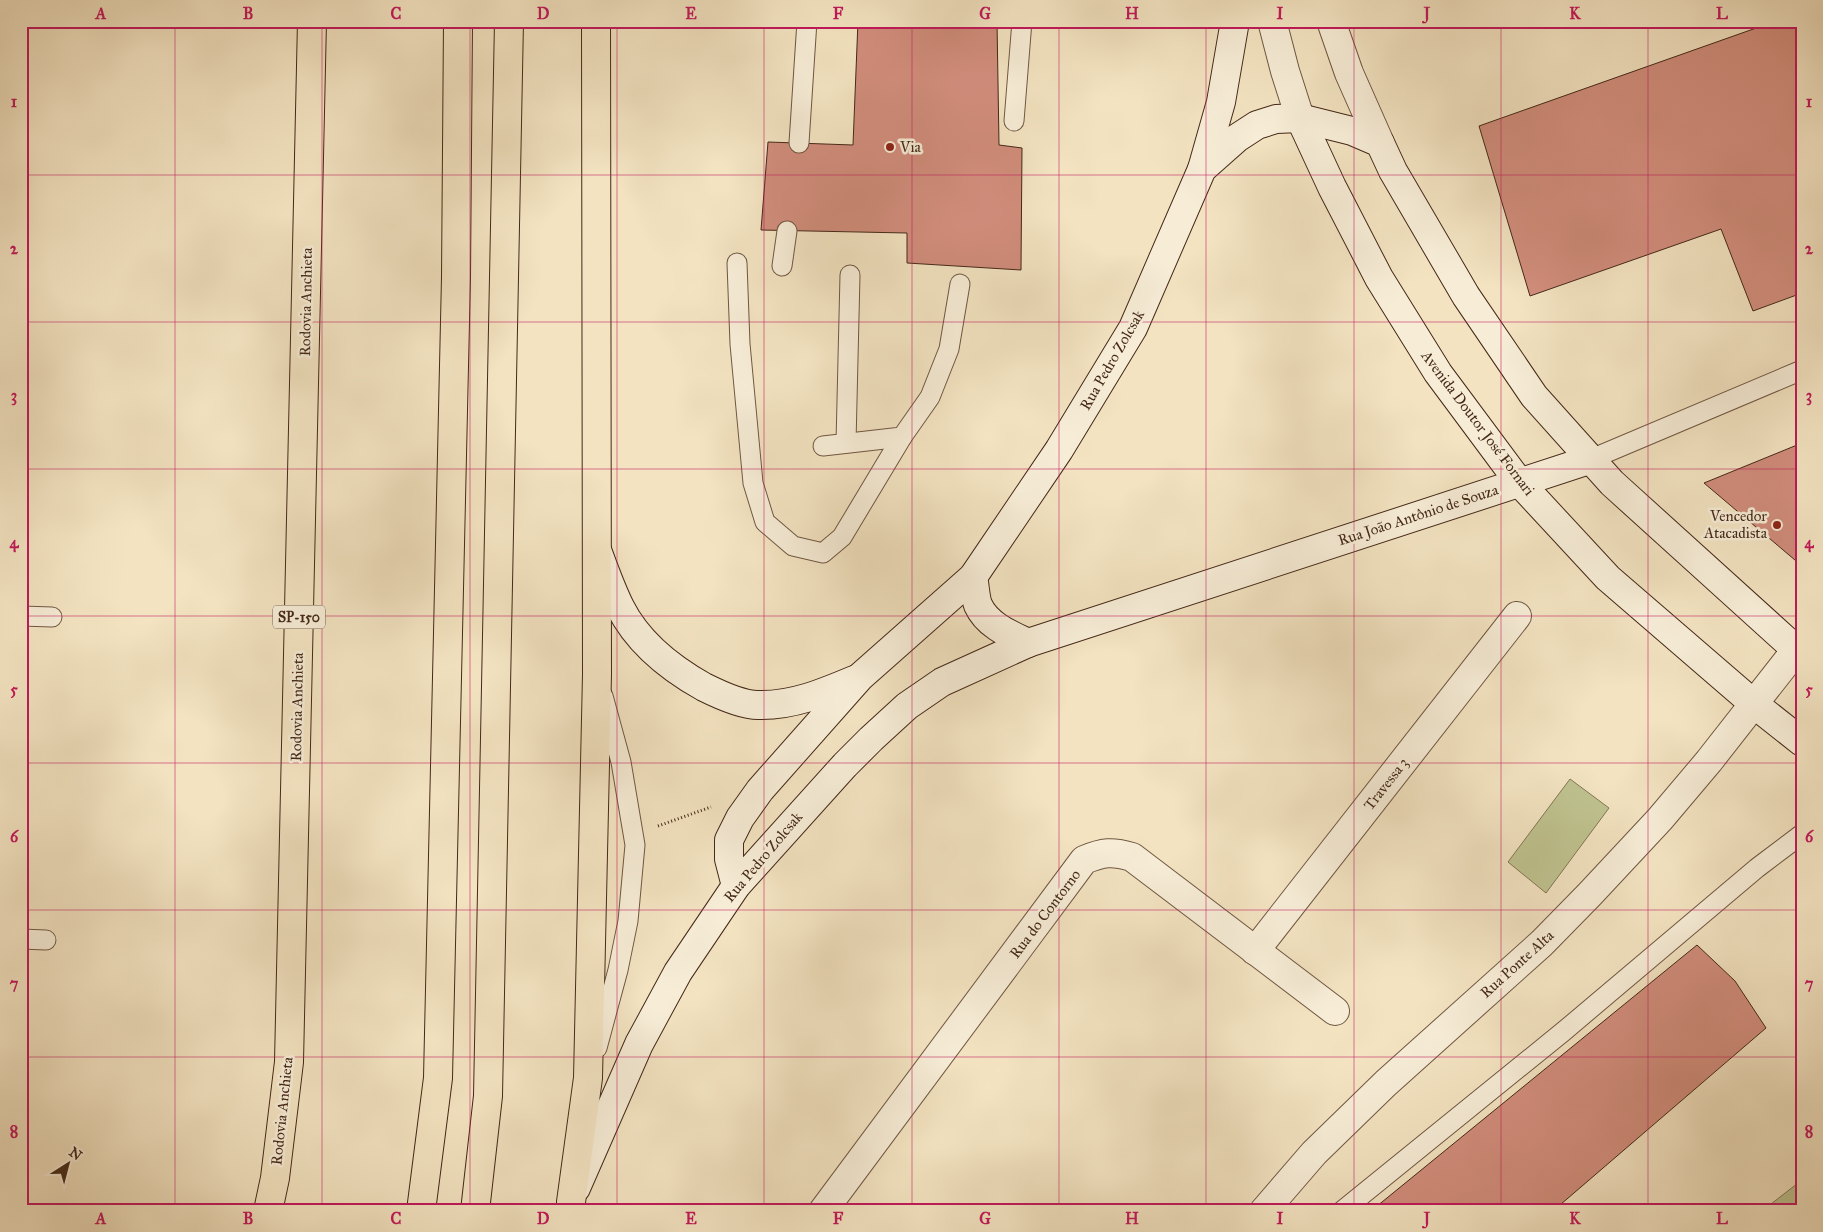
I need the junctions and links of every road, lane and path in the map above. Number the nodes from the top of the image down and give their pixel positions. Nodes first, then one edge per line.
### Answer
1 (312, 21) edge
2 (458, 21) edge
3 (509, 21) edge
4 (596, 21) edge
5 (807, 21) edge
6 (1022, 21) edge
7 (1236, 21) edge
8 (1272, 21) edge
9 (1331, 21) edge
10 (1300, 118) junction
11 (1014, 121) dead end
12 (799, 143) dead end
13 (1380, 143) junction
14 (1202, 169) junction
15 (787, 230) dead end
16 (737, 263) dead end
17 (782, 266) dead end
18 (850, 275) dead end
19 (960, 284) dead end
20 (1802, 370) edge
21 (902, 438) junction
22 (846, 443) junction
23 (823, 446) dead end
24 (1589, 460) junction
25 (1519, 482) junction
26 (596, 548) junction
27 (973, 577) junction
28 (21, 616) edge
29 (1517, 616) dead end
30 (52, 617) dead end
31 (1028, 643) junction
32 (1800, 651) edge
33 (597, 674) junction
34 (860, 677) junction
35 (1754, 704) junction
36 (1802, 742) edge
37 (715, 806) dead end
38 (1802, 834) edge
39 (634, 835) junction
40 (736, 886) junction
41 (21, 939) edge
42 (46, 940) dead end
43 (1255, 951) junction
44 (1335, 1011) dead end
45 (588, 1078) junction
46 (570, 1206) edge
47 (268, 1211) edge
48 (421, 1211) edge
49 (475, 1211) edge
50 (823, 1211) edge
51 (1264, 1211) edge
52 (1342, 1211) edge

1 - 47 highway, Rodovia Anchieta / SP-150
2 - 48 highway
3 - 49 highway
4 - 26 highway
5 - 12 lane
6 - 11 lane
7 - 14 main road
8 - 10 main road, Avenida Doutor José Fornari
9 - 13 main road
10 - 13 main road, Rua Pedro Zolcsak
10 - 14 main road, Rua Pedro Zolcsak
10 - 25 main road, Avenida Doutor José Fornari
13 - 24 main road
14 - 27 main road, Rua Pedro Zolcsak
15 - 17 lane
16 - 21 lane
18 - 22 lane
19 - 21 lane
20 - 24 lane, Rua João Antônio de Souza
21 - 22 lane
22 - 23 lane
24 - 25 main road, Rua João Antônio de Souza
24 - 32 main road
25 - 31 main road, Rua João Antônio de Souza
25 - 35 main road, Avenida Doutor José Fornari
26 - 33 highway
26 - 34 main road
27 - 31 main road
27 - 34 main road, Rua Pedro Zolcsak
28 - 30 lane
29 - 43 main road, Travessa 3
31 - 40 main road, Rua Pedro Zolcsak
32 - 35 main road
33 - 39 lane
33 - 45 highway
34 - 40 main road
35 - 36 main road, Avenida Doutor José Fornari
35 - 51 main road, Rua Ponte Alta
37 - 39 path
38 - 52 lane
39 - 45 lane
40 - 46 main road, Rua Pedro Zolcsak
41 - 42 lane
43 - 44 main road, Rua do Contorno
43 - 50 main road, Rua do Contorno
45 - 46 highway

